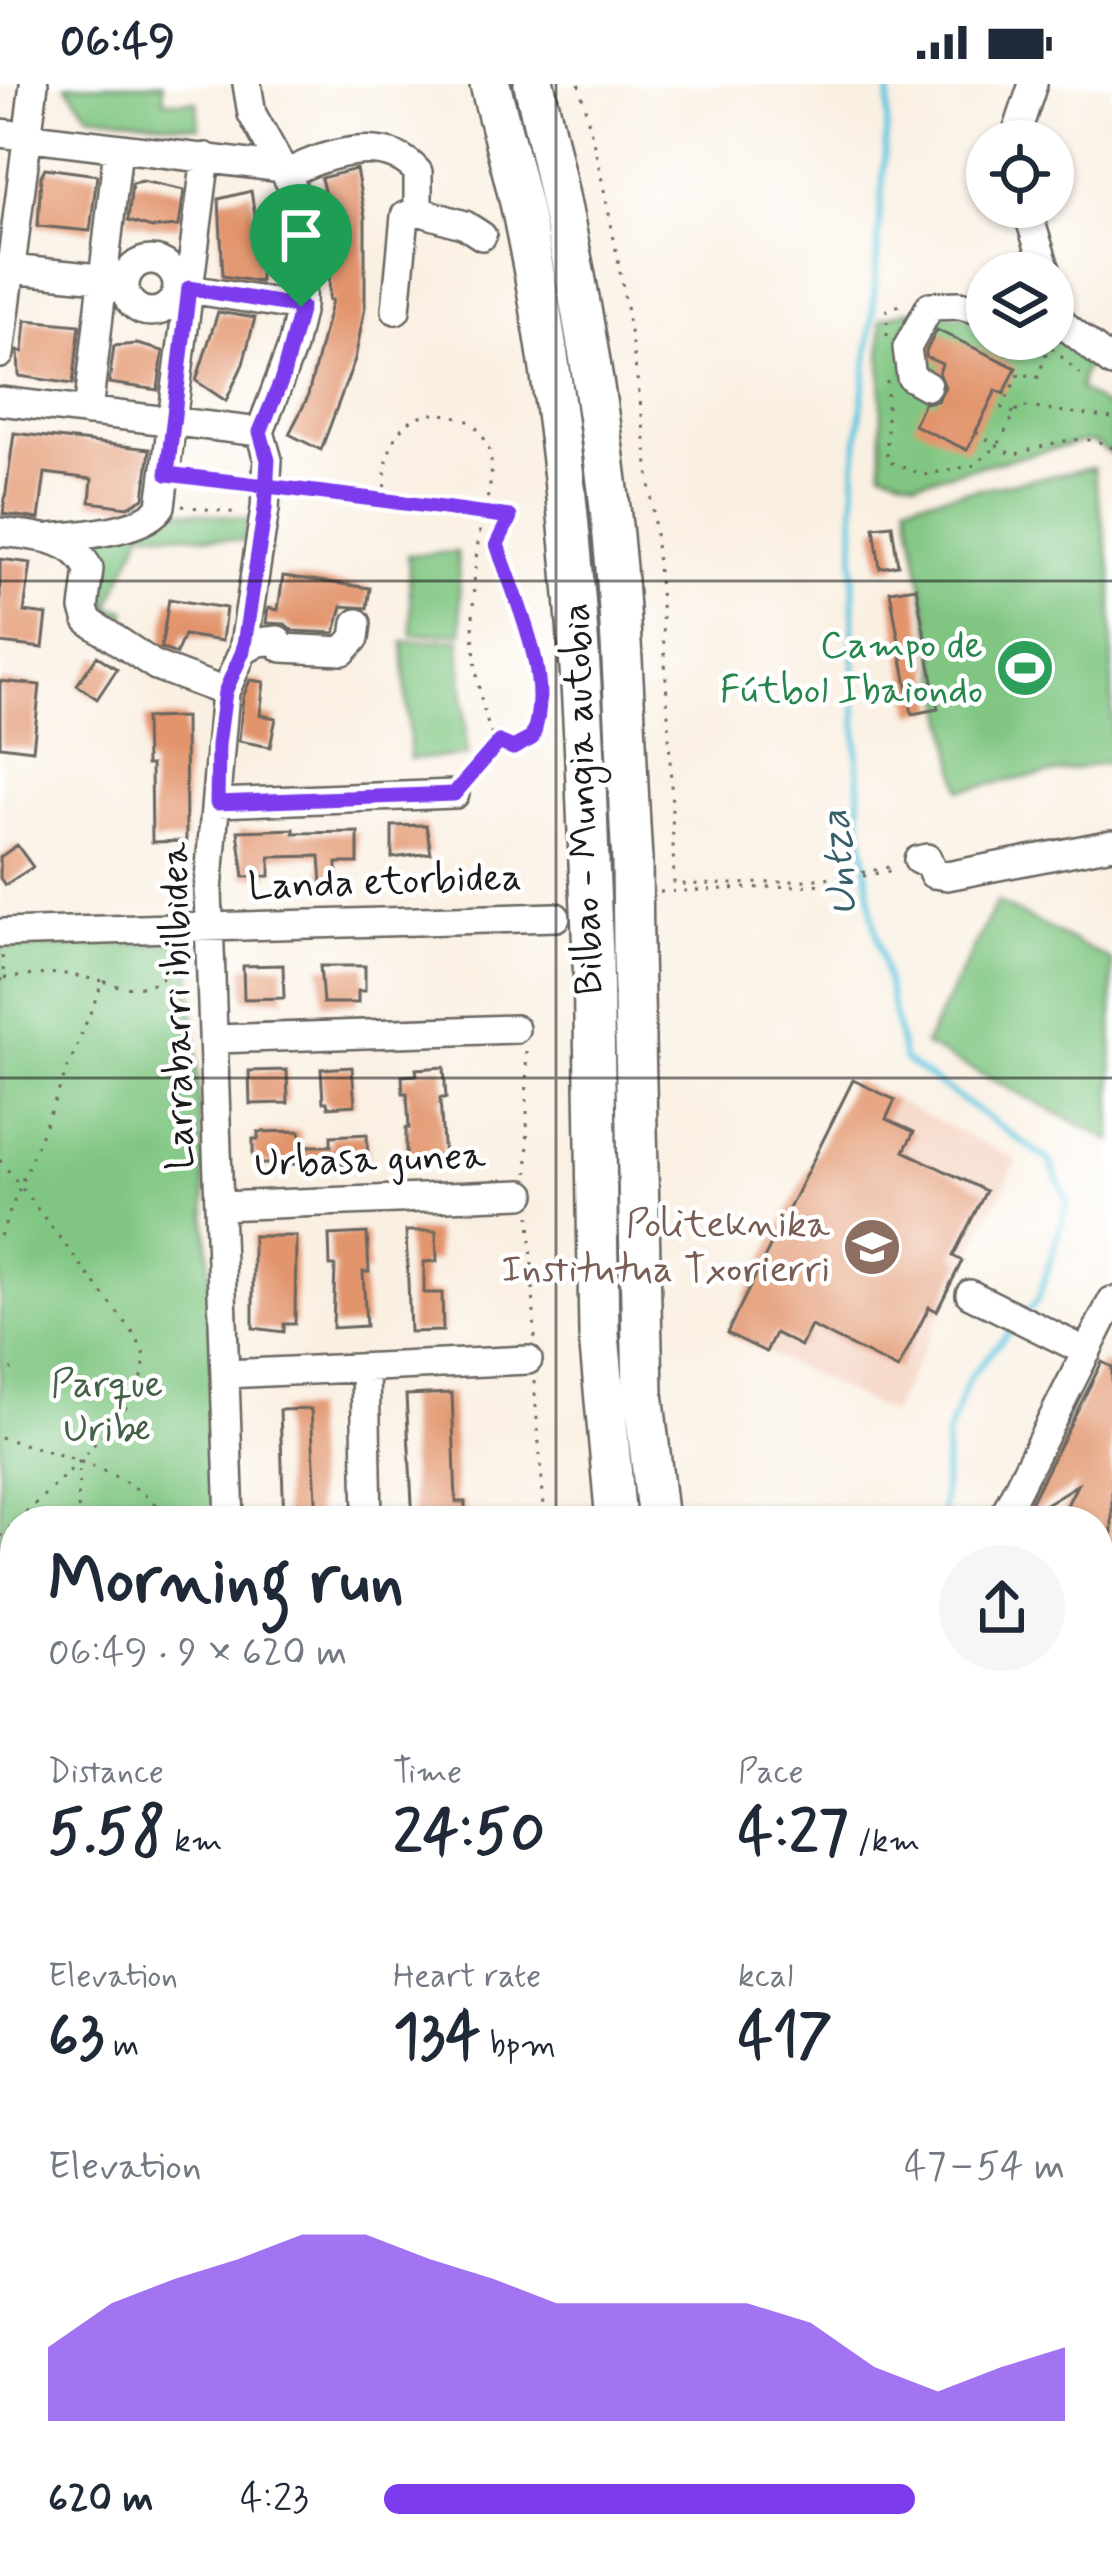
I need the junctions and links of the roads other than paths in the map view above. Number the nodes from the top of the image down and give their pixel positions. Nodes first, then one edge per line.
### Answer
1 (34, 84) edge
2 (247, 84) edge
3 (490, 84) edge
4 (534, 84) edge
5 (1033, 84) edge
6 (1021, 120) edge
7 (14, 135) edge
8 (118, 148) junction
9 (206, 158) junction
10 (285, 171) junction
11 (418, 211) junction
12 (482, 236) dead end
13 (5, 269) edge
14 (114, 279) junction
15 (183, 288) junction
16 (301, 307) junction
17 (966, 308) edge
18 (396, 310) dead end
19 (1074, 340) edge
20 (0, 354) edge
21 (1112, 363) edge
22 (927, 386) dead end
23 (0, 401) edge
24 (88, 412) junction
25 (174, 422) junction
26 (260, 432) junction
27 (0, 532) edge
28 (51, 538) junction
29 (357, 623) dead end
30 (243, 651) junction
31 (225, 692) junction
32 (454, 794) road end
33 (217, 803) junction
34 (1112, 844) edge
35 (918, 860) road end
36 (556, 917) dead end
37 (210, 928) junction
38 (1, 933) edge
39 (515, 1029) road end
40 (215, 1040) junction
41 (523, 1193) road end
42 (221, 1206) junction
43 (970, 1294) dead end
44 (1112, 1301) edge
45 (1087, 1352) junction
46 (528, 1360) road end
47 (365, 1370) junction
48 (226, 1374) junction
49 (230, 1506) edge
50 (368, 1506) edge
51 (615, 1506) edge
52 (656, 1506) edge
53 (1009, 1506) edge

1 - 7 street
2 - 10 street, Larrabarri ibilbidea
3 - 51 highway, Bilbao - Mungia autobia, bridge
4 - 52 highway, Bilbao - Mungia autobia, bridge
5 - 6 street
7 - 8 street
7 - 13 street
8 - 9 street
8 - 14 street
9 - 10 street
9 - 15 street
10 - 11 street
10 - 16 street, Larrabarri ibilbidea
11 - 12 street
11 - 18 street
13 - 14 street
13 - 20 street
14 - 15 street
14 - 24 street
15 - 16 street
15 - 25 street
16 - 26 street, Larrabarri ibilbidea
17 - 22 street
19 - 21 street
23 - 24 street
24 - 25 street
25 - 26 street
25 - 28 street
26 - 30 street, Larrabarri ibilbidea
27 - 28 street
28 - 31 street
29 - 30 street
30 - 31 street, Larrabarri ibilbidea
31 - 33 street, Larrabarri ibilbidea
32 - 33 street
33 - 37 street, Larrabarri ibilbidea
34 - 35 street
36 - 37 street, Landa etorbidea
37 - 38 street, Landa etorbidea
37 - 40 street, Larrabarri ibilbidea
39 - 40 street
40 - 42 street, Larrabarri ibilbidea
41 - 42 street, Urbasa gunea
42 - 48 street, Larrabarri ibilbidea
43 - 45 street
44 - 45 street
45 - 53 street
46 - 47 street
47 - 48 street
47 - 50 street
48 - 49 street, Larrabarri ibilbidea

